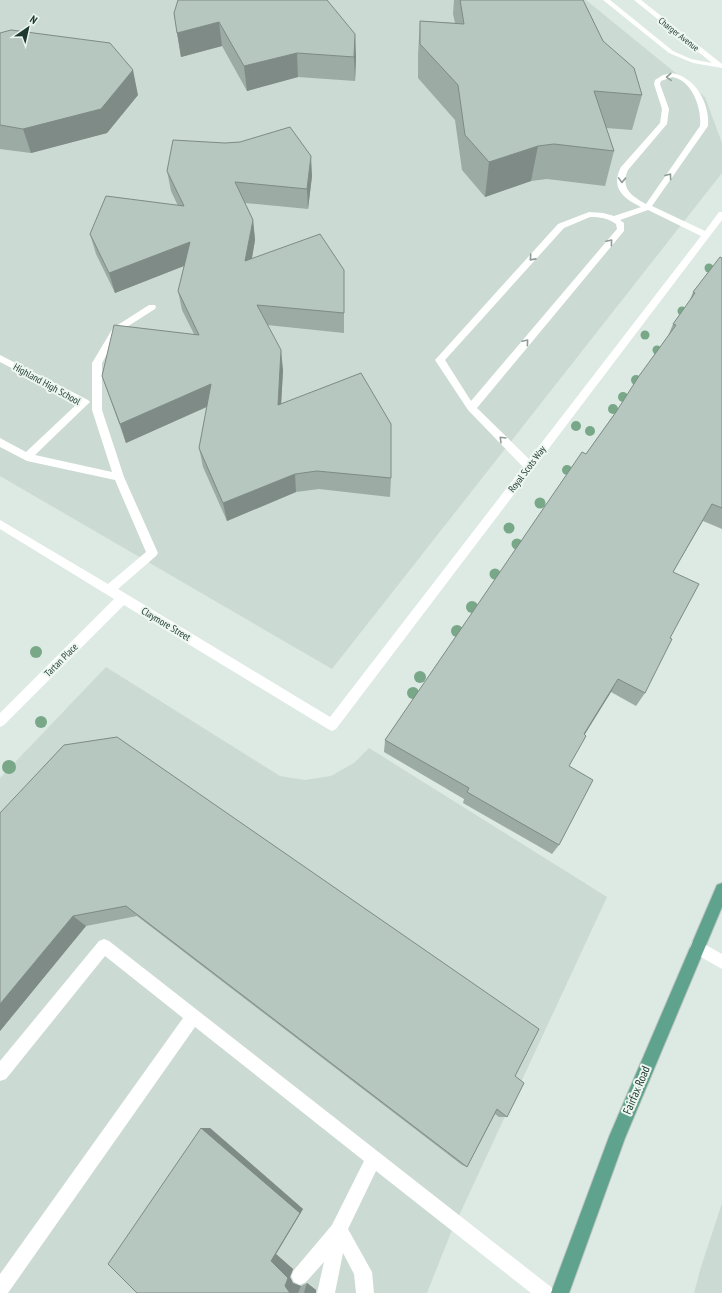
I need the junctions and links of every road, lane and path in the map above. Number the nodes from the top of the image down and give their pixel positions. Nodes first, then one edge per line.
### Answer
1 (606, 0) edge
2 (636, 0) edge
3 (721, 67) edge
4 (647, 208) junction
5 (722, 214) edge
6 (614, 219) junction
7 (706, 235) junction
8 (152, 307) dead end
9 (0, 358) edge
10 (85, 402) junction
11 (471, 408) junction
12 (97, 410) junction
13 (0, 442) edge
14 (27, 457) junction
15 (530, 466) junction
16 (119, 477) junction
17 (0, 524) edge
18 (109, 590) junction
19 (123, 598) junction
20 (0, 721) edge
21 (332, 725) joint
22 (722, 890) edge
23 (697, 947) junction
24 (722, 962) edge
25 (193, 1016) junction
26 (0, 1073) edge
27 (374, 1158) junction
28 (339, 1229) junction
29 (300, 1276) dead end
30 (0, 1289) edge
31 (326, 1293) edge
32 (365, 1293) edge
33 (546, 1293) edge
34 (560, 1293) edge

1 - 3 street
2 - 3 street, Charger Avenue
4 -> 4 street
4 - 6 street
4 - 7 street
5 - 7 street, Royal Scots Way
11 -> 6 street
6 -> 11 street
7 - 15 street, Royal Scots Way
8 - 12 street
9 - 10 street, Highland High School
10 - 12 street
10 - 14 street, Highland High School
15 -> 11 street
12 - 16 street
13 - 14 street
14 - 16 street
15 - 21 street, Royal Scots Way
16 - 18 street
17 - 18 street, Claymore Street
18 - 19 street, Claymore Street
19 - 20 street, Tartan Place
19 - 21 street, Claymore Street
22 - 23 main road, Fairfax Road
23 - 24 street
23 - 34 main road, Fairfax Road
25 - 26 street
25 - 27 street
25 - 30 street
27 - 28 street
27 - 33 street
28 - 29 street
28 - 31 street
28 - 32 street

